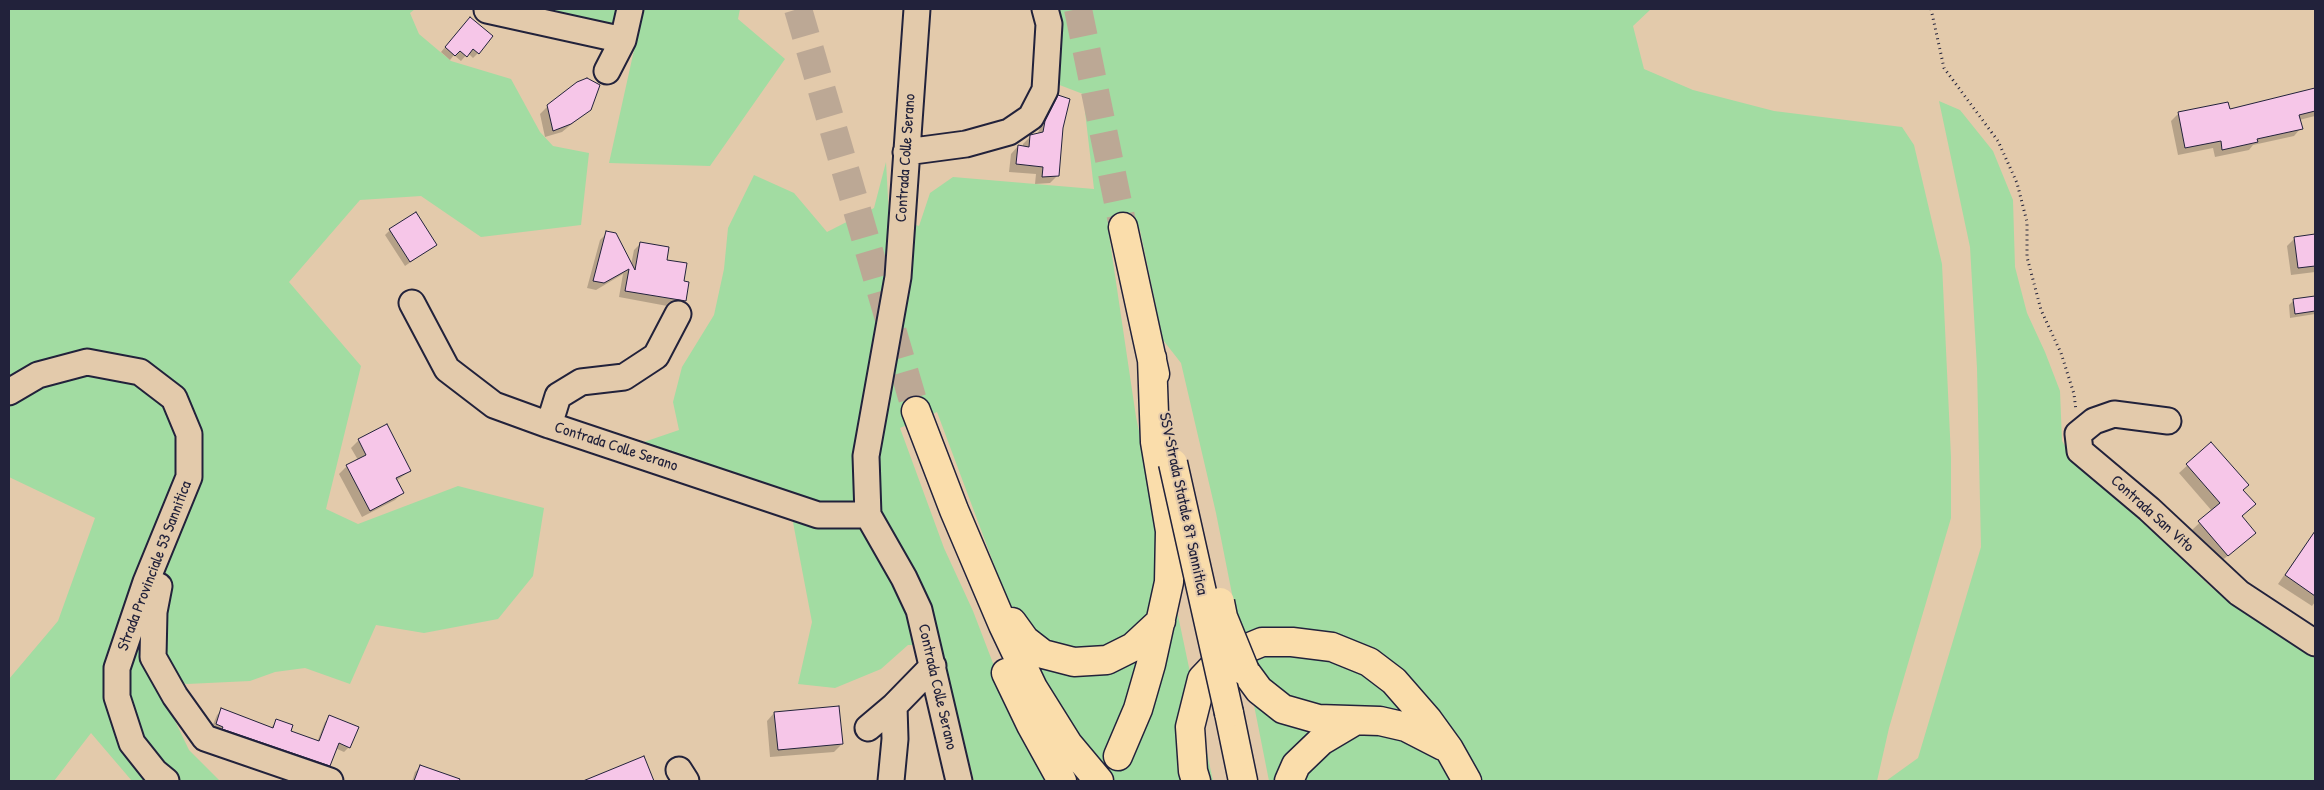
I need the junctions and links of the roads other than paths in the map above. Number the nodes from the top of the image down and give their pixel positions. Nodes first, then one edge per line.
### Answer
1 (630, 9) edge
2 (917, 9) edge
3 (1046, 9) edge
4 (487, 10) edge
5 (623, 40) junction
6 (607, 71) dead end
7 (906, 152) junction
8 (1123, 227) tunnel mouth
9 (412, 302) dead end
10 (678, 314) dead end
11 (1152, 358) junction
12 (9, 392) edge
13 (916, 411) tunnel mouth
14 (2168, 422) dead end
15 (548, 425) junction
16 (1173, 463) junction
17 (954, 510) junction
18 (868, 515) junction
19 (146, 582) junction
20 (1161, 621) junction
21 (2315, 643) edge
22 (933, 666) junction
23 (894, 706) junction
24 (1353, 722) junction
25 (868, 728) dead end
26 (1449, 749) junction
27 (1118, 756) dead end
28 (1293, 773) edge
29 (166, 781) edge
30 (330, 781) edge
31 (891, 781) edge
32 (959, 781) edge
33 (1062, 781) edge
34 (1099, 781) edge
35 (1196, 781) edge
36 (1243, 781) edge
37 (1467, 781) edge

1 - 5 street
2 - 7 street, Contrada Colle Serano
3 - 7 street
4 - 5 street
5 - 6 street
7 - 18 street, Contrada Colle Serano
8 - 11 main road, SSV Strada Statale 87 Sannitica
9 - 15 street, Contrada Colle Serano
10 - 15 street
11 - 16 main road, SSV Strada Statale 87 Sannitica
11 - 20 main road
12 - 19 street, Strada Provinciale 53 Sannitica
13 - 17 main road
14 - 21 street, Contrada San Vito
15 - 18 street, Contrada Colle Serano
16 - 24 main road, bridge
16 - 36 main road, SSV Strada Statale 87 Sannitica, bridge
17 - 20 main road
17 - 33 main road
17 - 34 main road
18 - 22 street, Contrada Colle Serano
19 - 29 street, Strada Provinciale 53 Sannitica
19 - 30 street
20 - 27 main road
22 - 23 street
22 - 32 street, Contrada Colle Serano
23 - 25 street
23 - 31 street
24 - 26 main road
24 - 28 main road
26 - 35 main road
26 - 37 main road

